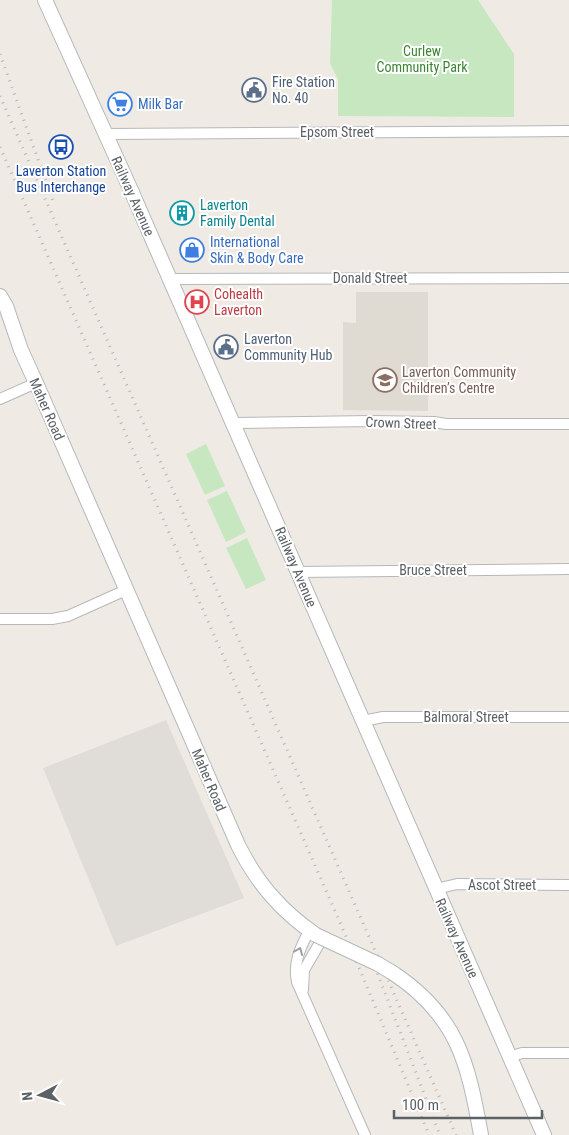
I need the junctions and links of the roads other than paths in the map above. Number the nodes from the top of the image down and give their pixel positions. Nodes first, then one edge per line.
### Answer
1 (45, 0) edge
2 (569, 131) edge
3 (106, 134) junction
4 (569, 278) edge
5 (170, 279) junction
6 (0, 296) edge
7 (0, 314) edge
8 (21, 350) junction
9 (36, 383) junction
10 (0, 399) edge
11 (233, 423) junction
12 (569, 424) edge
13 (569, 570) edge
14 (298, 572) junction
15 (126, 590) junction
16 (0, 620) edge
17 (569, 718) edge
18 (363, 721) junction
19 (569, 885) edge
20 (436, 889) junction
21 (316, 937) junction
22 (307, 1005) junction
23 (569, 1053) edge
24 (509, 1057) junction
25 (365, 1135) edge
26 (481, 1135) edge
27 (544, 1135) edge

1 - 3 street, Railway Avenue
2 - 3 street, Epsom Street
3 - 5 street, Railway Avenue
4 - 5 street, Donald Street
5 - 11 street, Railway Avenue
6 - 8 street, Maher Road
7 - 8 street, Maher Road
8 - 9 street, Maher Road
9 - 10 street
9 - 15 street, Maher Road
11 - 12 street, Crown Street
11 - 14 street, Railway Avenue
13 - 14 street, Bruce Street
14 - 18 street, Railway Avenue
15 - 16 street
15 - 21 street, Maher Road
17 - 18 street, Balmoral Street
18 - 20 street, Railway Avenue
19 - 20 street, Ascot Street
20 - 24 street, Railway Avenue
21 - 22 street
22 -> 21 street
21 - 26 street, Maher Road, bridge
22 - 25 street
23 - 24 street
24 - 27 street, Railway Avenue

